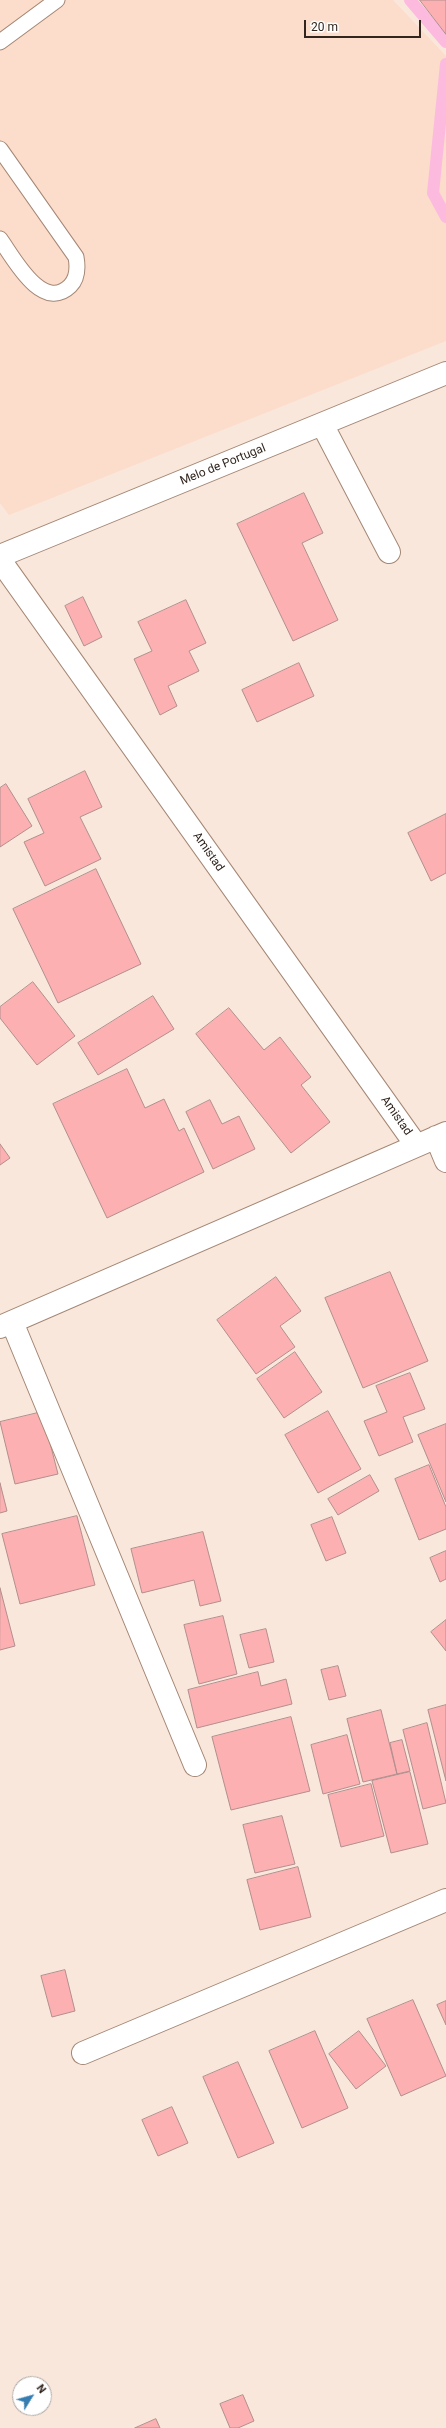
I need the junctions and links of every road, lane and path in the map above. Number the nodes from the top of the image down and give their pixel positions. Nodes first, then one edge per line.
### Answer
1 (57, 0) edge
2 (0, 42) edge
3 (0, 149) edge
4 (0, 239) edge
5 (446, 373) edge
6 (322, 424) junction
7 (389, 552) dead end
8 (0, 556) edge
9 (0, 560) edge
10 (441, 1135) edge
11 (416, 1145) junction
12 (446, 1161) edge
13 (6, 1325) edge
14 (195, 1766) dead end
15 (446, 1900) edge
16 (83, 2053) dead end

1 - 2 lane
3 - 4 lane
5 - 6 street, Melo de Portugal
6 - 7 street
6 - 8 street, Melo de Portugal
9 - 11 street, Amistad
10 - 11 street
10 - 12 street
11 - 13 street
13 - 14 street
15 - 16 street

